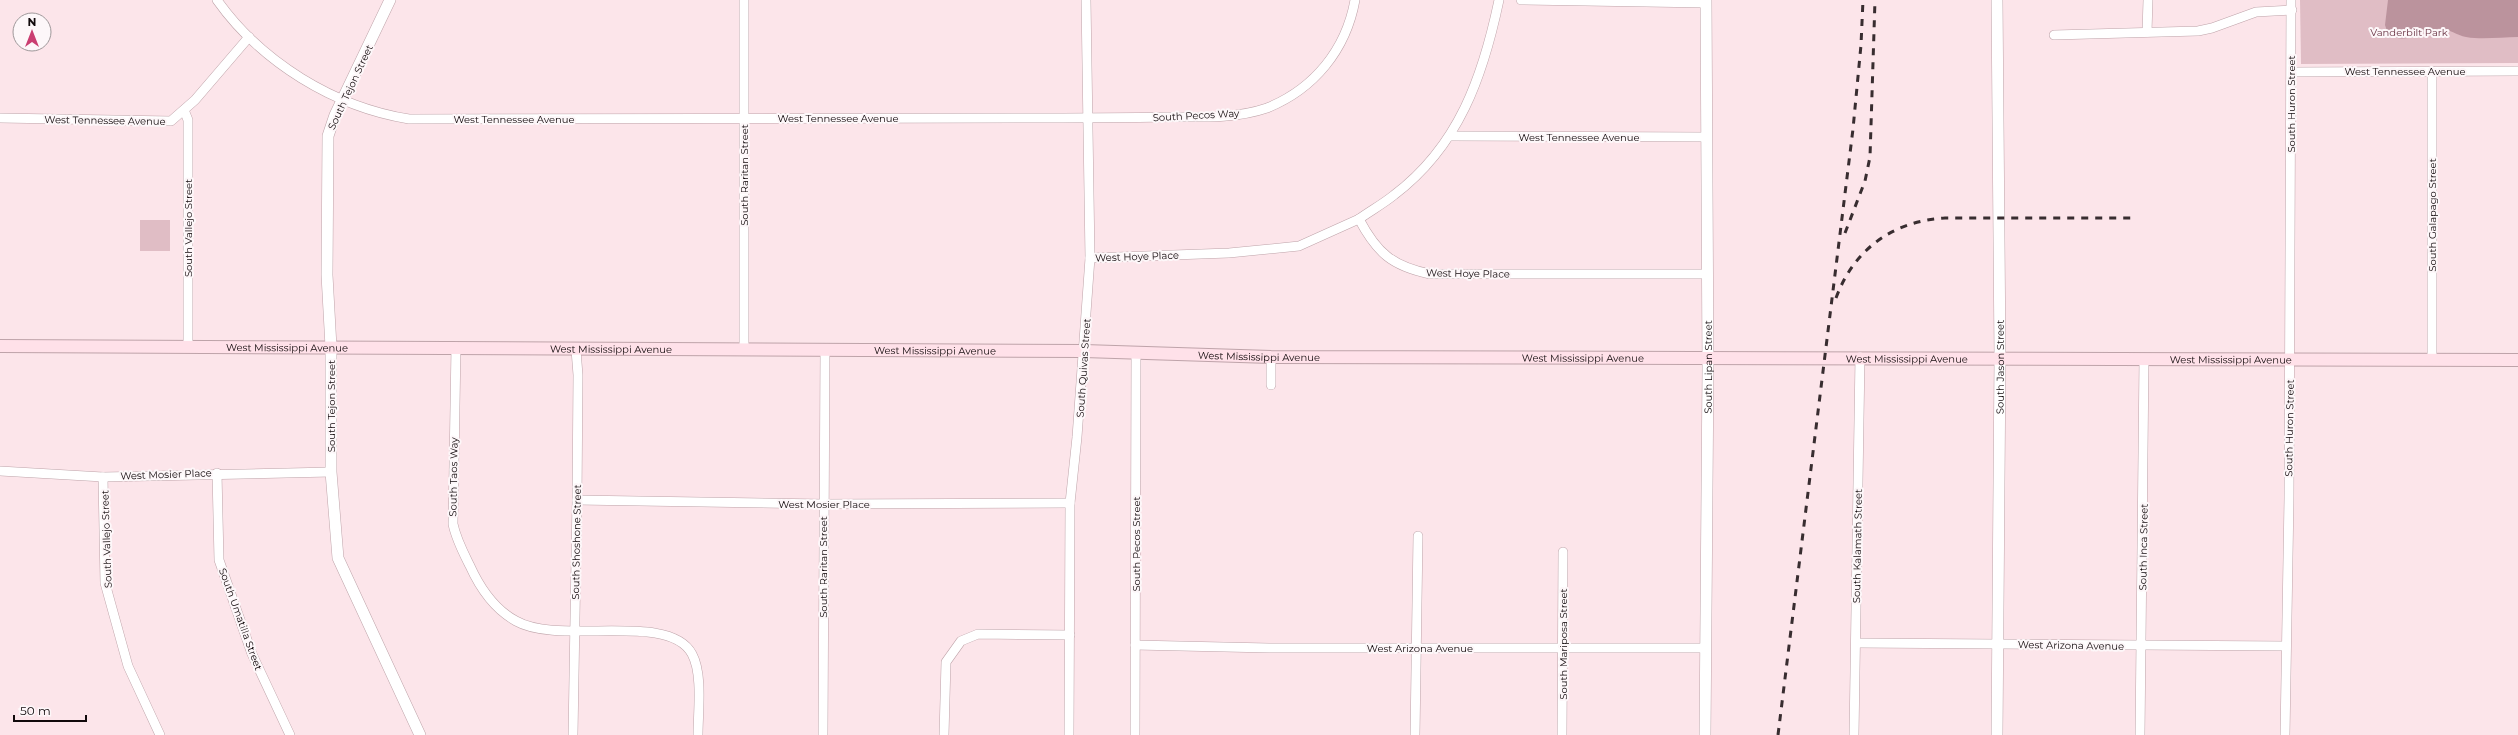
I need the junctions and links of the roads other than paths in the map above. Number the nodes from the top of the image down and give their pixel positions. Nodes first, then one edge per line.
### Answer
1 (217, 0) edge
2 (390, 0) edge
3 (744, 0) edge
4 (1086, 0) edge
5 (1355, 0) edge
6 (1498, 0) edge
7 (1521, 0) edge
8 (1997, 0) edge
9 (2148, 0) edge
10 (2292, 0) edge
11 (1706, 1) edge
12 (2292, 10) junction
13 (2147, 32) junction
14 (2054, 35) dead end
15 (249, 37) junction
16 (2432, 71) junction
17 (2518, 71) edge
18 (2292, 72) junction
19 (343, 99) junction
20 (184, 110) junction
21 (0, 118) edge
22 (744, 118) junction
23 (1087, 118) junction
24 (1451, 136) junction
25 (1707, 137) junction
26 (1359, 219) junction
27 (1090, 258) junction
28 (1707, 274) junction
29 (0, 346) edge
30 (188, 347) junction
31 (331, 347) junction
32 (456, 347) junction
33 (576, 350) junction
34 (744, 350) junction
35 (825, 350) junction
36 (1084, 351) junction
37 (1136, 353) junction
38 (1708, 356) junction
39 (1271, 357) junction
40 (1860, 358) junction
41 (2000, 358) junction
42 (2144, 359) junction
43 (2290, 359) junction
44 (2432, 359) junction
45 (2518, 360) edge
46 (1271, 385) dead end
47 (0, 471) edge
48 (331, 472) junction
49 (217, 473) junction
50 (103, 477) junction
51 (577, 500) junction
52 (1070, 503) junction
53 (823, 504) junction
54 (1418, 536) dead end
55 (1563, 552) dead end
56 (574, 632) junction
57 (1070, 635) junction
58 (1856, 643) junction
59 (1999, 644) junction
60 (1135, 645) junction
61 (2142, 646) junction
62 (2286, 646) junction
63 (1417, 648) junction
64 (1705, 648) junction
65 (1562, 649) junction
66 (160, 735) edge
67 (290, 735) edge
68 (420, 735) edge
69 (574, 735) edge
70 (698, 735) edge
71 (823, 735) edge
72 (944, 735) edge
73 (1069, 735) edge
74 (1135, 735) edge
75 (1415, 735) edge
76 (1562, 735) edge
77 (1705, 735) edge
78 (1854, 735) edge
79 (1997, 735) edge
80 (2140, 735) edge
81 (2285, 735) edge

1 - 15 street
2 - 19 street, South Tejon Street
3 - 22 street, South Raritan Street
4 - 23 street, South Quivas Street
5 - 23 street, South Pecos Way
6 - 24 street
7 - 11 street
8 - 41 street, South Jason Street
9 - 13 street
10 - 12 street, South Huron Street
11 - 25 street, South Lipan Street
12 - 13 street
12 - 18 street, South Huron Street
13 - 14 street
15 - 19 street, West Tennessee Avenue
15 - 20 street, West Tennessee Avenue
16 - 17 street, West Tennessee Avenue
16 - 18 street, West Tennessee Avenue
16 - 44 street, South Galapago Street
18 - 43 street, South Huron Street
19 - 22 street, West Tennessee Avenue
19 - 31 street, South Tejon Street
20 - 21 street, West Tennessee Avenue
20 - 30 street, South Vallejo Street
22 - 23 street, West Tennessee Avenue
22 - 34 street, South Raritan Street
23 - 27 street, South Quivas Street
24 - 25 street, West Tennessee Avenue
24 - 26 street
25 - 28 street, South Lipan Street
26 - 27 street, West Hoye Place
26 - 28 street, West Hoye Place
27 - 36 street, South Quivas Street
28 - 38 street, South Lipan Street
29 - 30 main road, West Mississippi Avenue
30 - 31 main road, West Mississippi Avenue
31 - 32 main road, West Mississippi Avenue
31 - 48 street, South Tejon Street
32 - 33 main road, West Mississippi Avenue
32 - 56 street, South Taos Way
33 - 34 main road, West Mississippi Avenue
33 - 51 street, South Shoshone Street
34 - 35 main road, West Mississippi Avenue
35 - 36 main road, West Mississippi Avenue
35 - 53 street, South Raritan Street
36 - 37 main road, West Mississippi Avenue
36 - 52 street, South Quivas Street
37 - 39 main road, West Mississippi Avenue
37 - 60 street, South Pecos Street
38 - 39 main road, West Mississippi Avenue
38 - 40 main road, West Mississippi Avenue
38 - 64 street, South Lipan Street
39 - 46 street
40 - 41 main road, West Mississippi Avenue
40 - 58 street, South Kalamath Street
41 - 42 main road, West Mississippi Avenue
41 - 59 street, South Jason Street
42 - 43 main road, West Mississippi Avenue
42 - 61 street, South Inca Street
43 - 44 main road, West Mississippi Avenue
43 - 62 street, South Huron Street
44 - 45 main road, West Mississippi Avenue
47 - 50 street, West Mosier Place
48 - 49 street, West Mosier Place
48 - 68 street, South Tejon Street
49 - 50 street, West Mosier Place
49 - 67 street, South Umatilla Street
50 - 66 street, South Vallejo Street
51 - 53 street, West Mosier Place
51 - 56 street, South Shoshone Street
52 - 53 street, West Mosier Place
52 - 57 street, South Quivas Street
53 - 71 street, South Raritan Street
54 - 63 street
55 - 65 street, South Mariposa Street
56 - 69 street, South Shoshone Street
56 - 70 street, South Taos Way
57 - 72 street
57 - 73 street, South Quivas Street
58 - 59 street, West Arizona Avenue
58 - 78 street, South Kalamath Street
59 - 61 street, West Arizona Avenue
59 - 79 street, South Jason Street
60 - 63 street, West Arizona Avenue
60 - 74 street, South Pecos Street
61 - 62 street, West Arizona Avenue
61 - 80 street, South Inca Street
62 - 81 street, South Huron Street
63 - 65 street, West Arizona Avenue
63 - 75 street
64 - 65 street, West Arizona Avenue
64 - 77 street, South Lipan Street
65 - 76 street, South Mariposa Street

